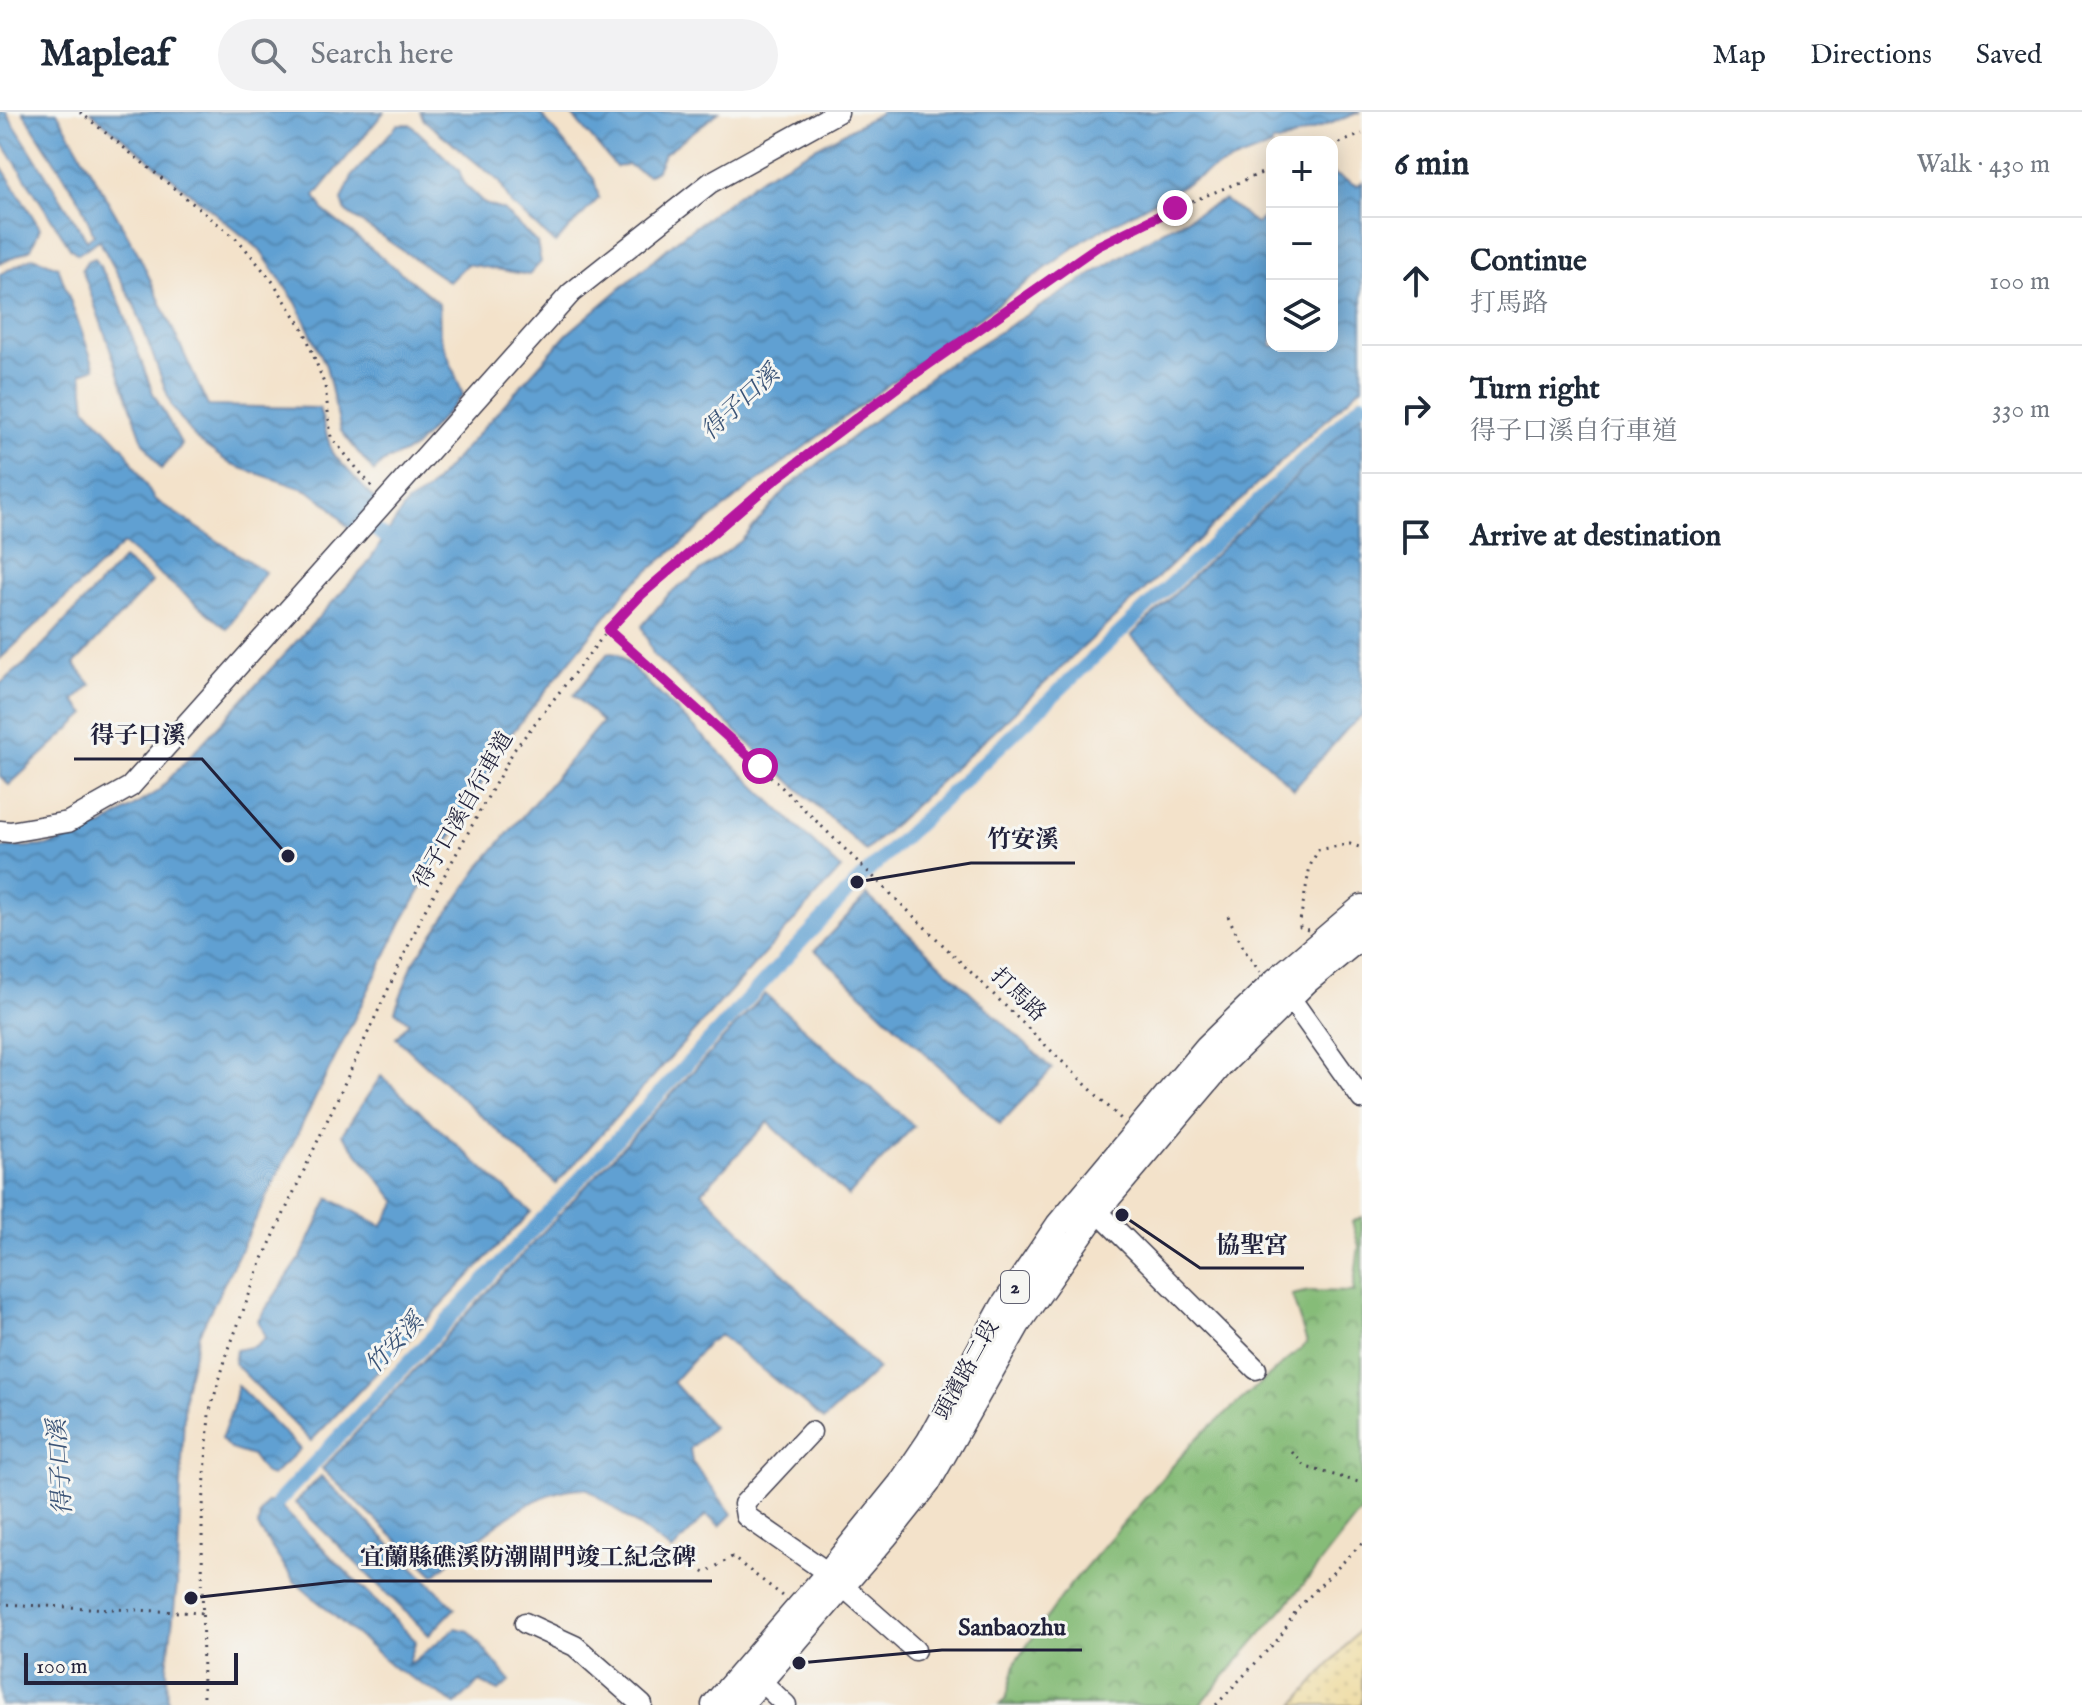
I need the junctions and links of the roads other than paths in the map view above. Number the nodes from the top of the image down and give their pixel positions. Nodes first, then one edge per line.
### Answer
1 (838, 112) edge
2 (0, 831) edge
3 (1362, 907) edge
4 (1362, 936) edge
5 (1279, 987) junction
6 (1362, 1099) edge
7 (1090, 1204) junction
8 (1256, 1369) dead end
9 (811, 1432) dead end
10 (835, 1580) junction
11 (525, 1623) dead end
12 (915, 1650) dead end
13 (754, 1675) junction
14 (642, 1705) edge
15 (714, 1705) edge
16 (740, 1705) edge
17 (786, 1705) edge

1 - 2 lane
3 - 5 main road, 頭濱路二段 / 2
4 - 5 main road, 頭濱路二段 / 2
5 - 6 lane
5 - 7 main road, 頭濱路二段 / 2
5 - 7 main road, 頭濱路二段 / 2
7 - 8 lane
7 - 10 main road, 頭濱路二段 / 2
9 - 10 lane
10 - 12 lane
10 - 13 main road, 頭濱路二段 / 2
10 - 13 main road, 頭濱路二段 / 2
11 - 14 lane
13 - 15 main road, 頭濱路二段 / 2
13 - 16 main road, 頭濱路二段 / 2
13 - 17 lane

